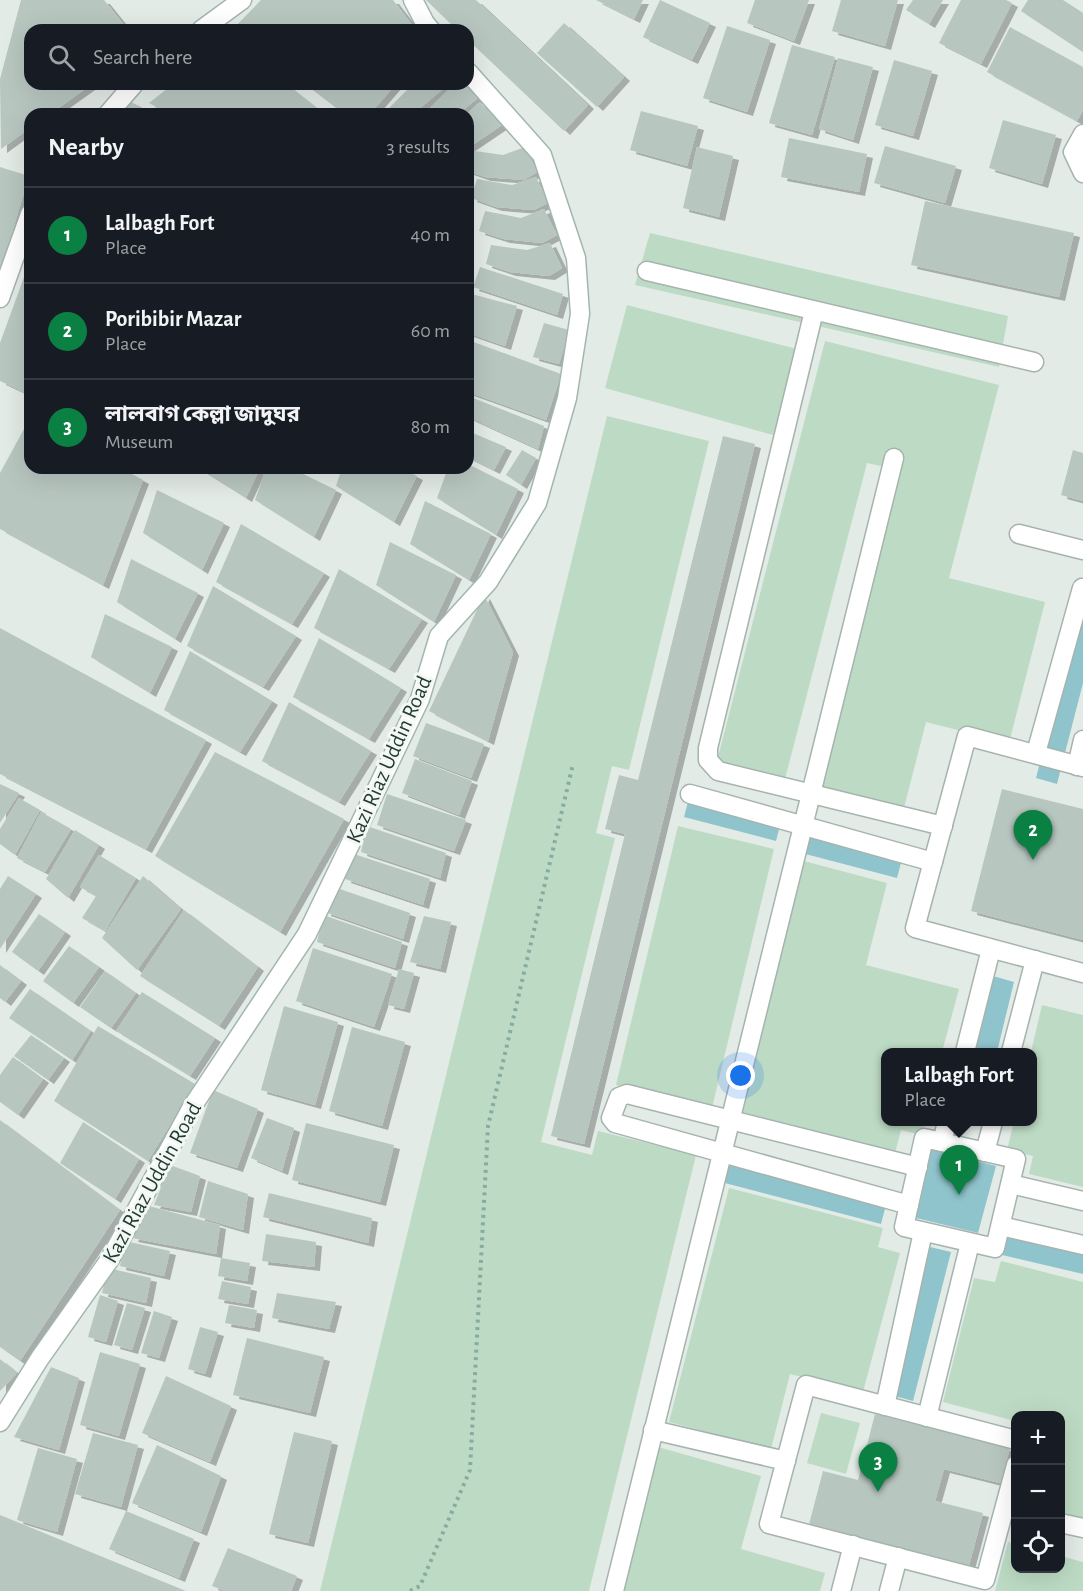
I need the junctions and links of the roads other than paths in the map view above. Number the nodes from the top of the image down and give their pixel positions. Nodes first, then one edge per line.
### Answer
1 (242, 0) edge
2 (413, 0) edge
3 (209, 24) edge
4 (426, 24) edge
5 (474, 79) edge
6 (129, 90) edge
7 (113, 108) edge
8 (1083, 134) edge
9 (1083, 173) edge
10 (24, 231) edge
11 (647, 271) dead end
12 (0, 298) edge
13 (814, 311) junction
14 (1034, 362) dead end
15 (894, 458) dead end
16 (1019, 534) dead end
17 (1083, 550) edge
18 (1082, 588) edge
19 (1083, 740) edge
20 (1036, 753) junction
21 (1080, 766) edge
22 (812, 793) junction
23 (690, 794) dead end
24 (804, 825) junction
25 (943, 826) junction
26 (933, 862) junction
27 (991, 949) junction
28 (1035, 960) junction
29 (1083, 973) edge
30 (965, 1048) edge
31 (1012, 1048) edge
32 (730, 1120) junction
33 (946, 1126) edge
34 (992, 1126) edge
35 (942, 1142) junction
36 (985, 1152) junction
37 (722, 1153) junction
38 (918, 1167) junction
39 (1011, 1184) junction
40 (1083, 1201) edge
41 (909, 1205) junction
42 (1000, 1226) junction
43 (922, 1232) junction
44 (970, 1243) junction
45 (1083, 1245) edge
46 (885, 1406) junction
47 (927, 1417) junction
48 (0, 1422) edge
49 (653, 1430) junction
50 (1011, 1439) edge
51 (786, 1461) junction
52 (1010, 1510) edge
53 (1065, 1524) edge
54 (1083, 1528) edge
55 (853, 1545) junction
56 (898, 1557) junction
57 (614, 1591) edge
58 (841, 1591) edge
59 (889, 1591) edge

1 - 3 street
2 - 4 street
5 - 48 street, Kazi Riaz Uddin Road
6 - 7 street
8 - 9 street
10 - 12 street
11 - 13 street
13 - 14 street
13 - 22 street
15 - 22 street
16 - 17 street
18 - 20 street
19 - 21 street
20 - 21 street
20 - 25 street
22 - 24 street
22 - 25 street
23 - 24 street
24 - 26 street
24 - 32 street
25 - 26 street
26 - 27 street
27 - 28 street
27 - 30 street
28 - 29 street
28 - 31 street
32 - 37 street
32 - 37 street
32 - 38 street
33 - 35 street
34 - 36 street
35 - 36 street
35 - 38 street
36 - 39 street
37 - 41 street
37 - 49 street
38 - 41 street
39 - 40 street
39 - 42 street
41 - 43 street
42 - 44 street
42 - 45 street
43 - 44 street
43 - 46 street
44 - 47 street
46 - 47 street
46 - 51 street
47 - 50 street
49 - 51 street
49 - 57 street
51 - 55 street
52 - 56 street
53 - 54 street
55 - 56 street
55 - 58 street
56 - 59 street

